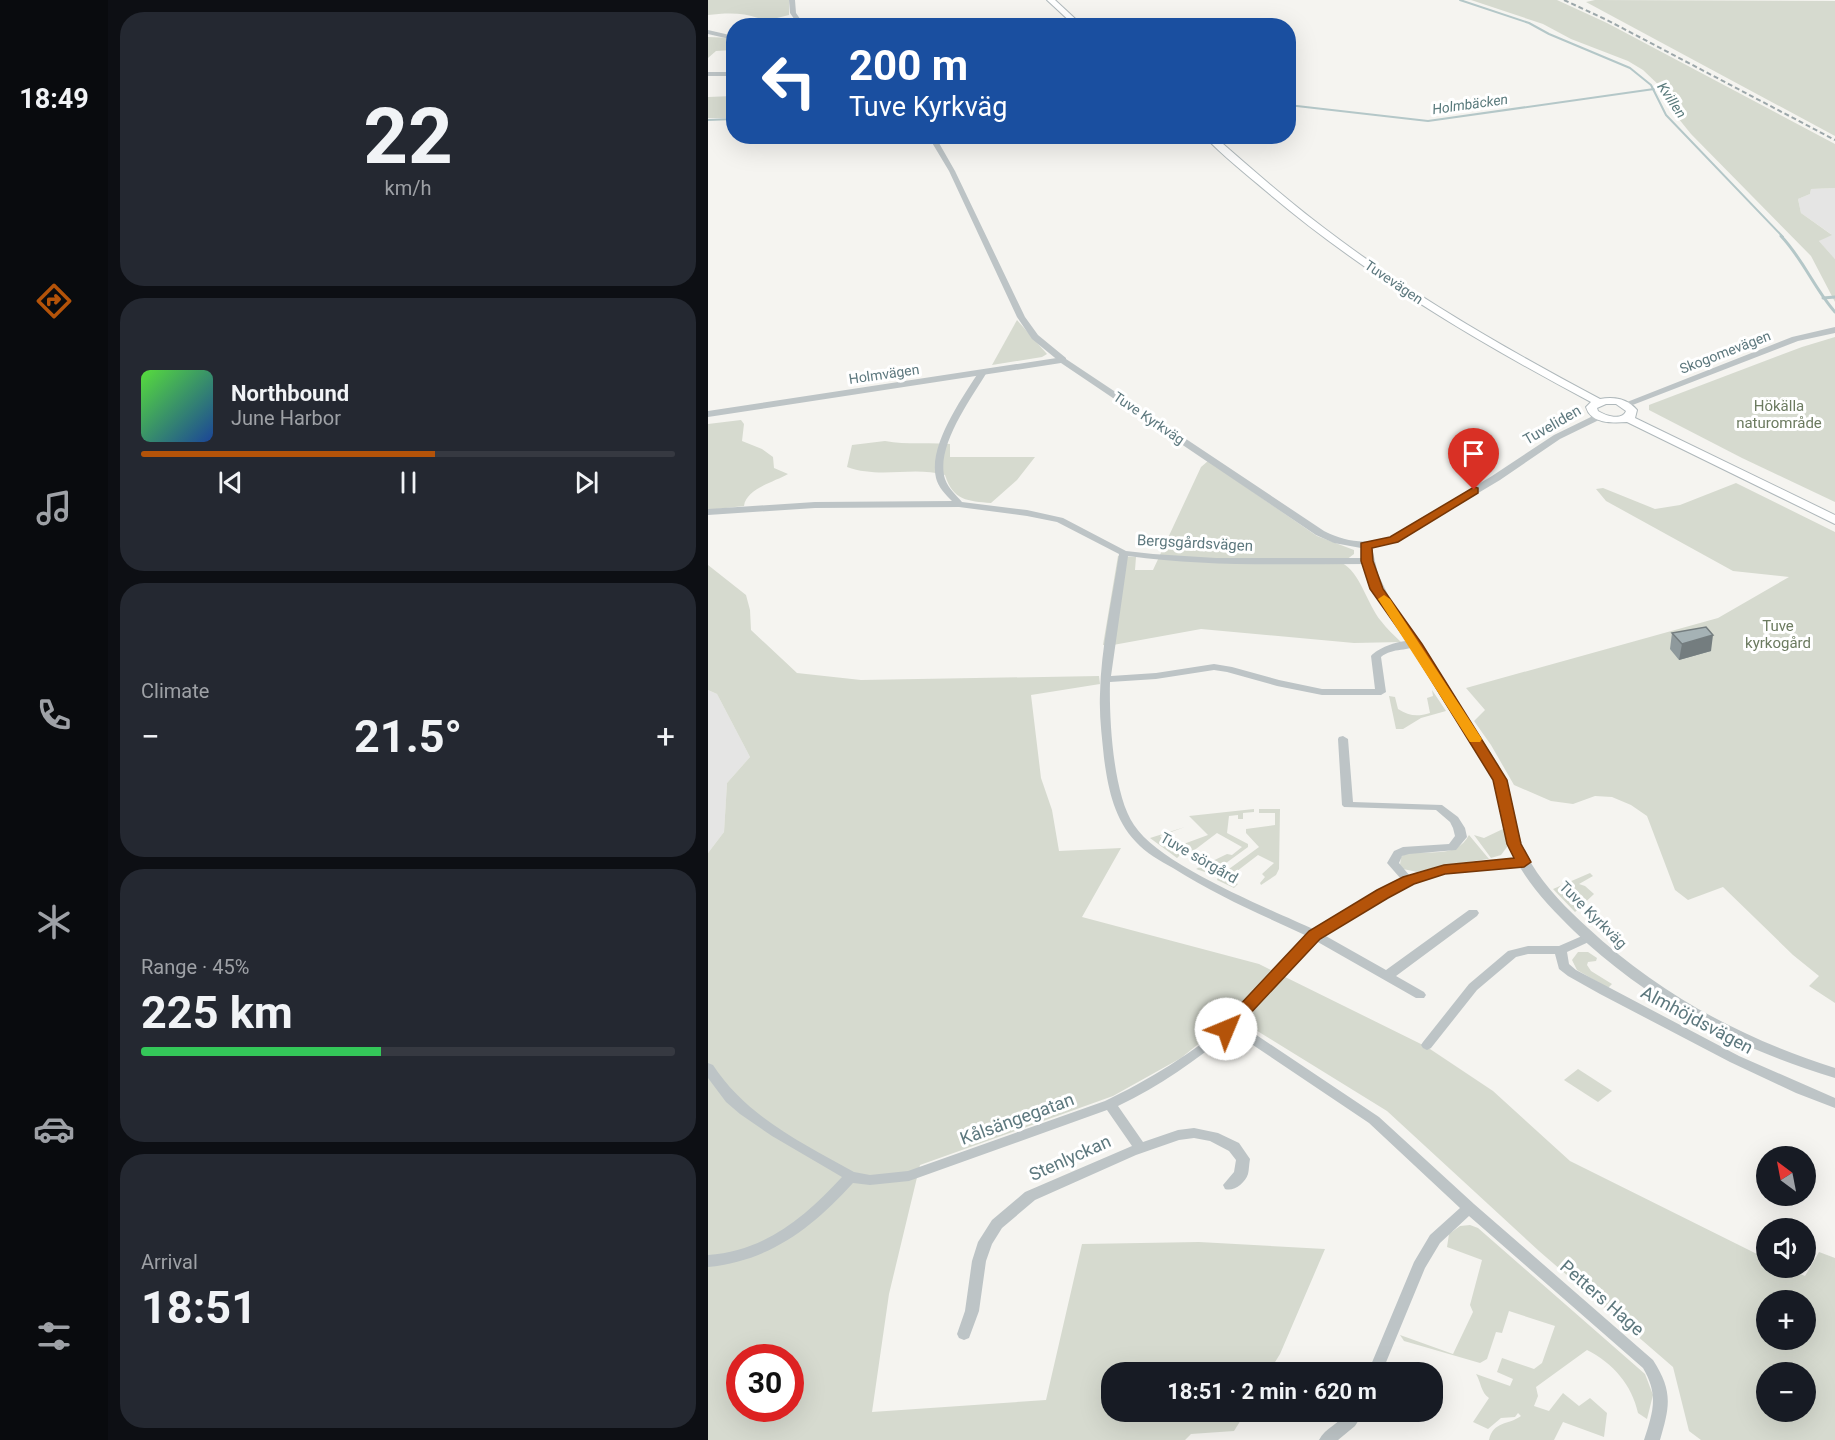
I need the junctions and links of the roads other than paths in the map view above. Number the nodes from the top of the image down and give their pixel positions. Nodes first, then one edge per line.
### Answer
1 (792, 0) edge
2 (1051, 0) edge
3 (796, 18) edge
4 (1071, 18) edge
5 (708, 32) edge
6 (726, 36) edge
7 (708, 74) edge
8 (726, 74) edge
9 (936, 144) edge
10 (1217, 144) edge
11 (1835, 330) edge
12 (1063, 360) junction
13 (983, 372) junction
14 (1598, 402) junction
15 (1627, 404) junction
16 (708, 414) edge
17 (1598, 417) junction
18 (1627, 418) junction
19 (959, 504) junction
20 (708, 512) edge
21 (1835, 520) edge
22 (1366, 546) junction
23 (1124, 553) junction
24 (1367, 561) junction
25 (1415, 644) junction
26 (1107, 678) junction
27 (1343, 738) dead end
28 (1524, 862) junction
29 (1408, 880) junction
30 (1473, 913) dead end
31 (1315, 935) junction
32 (1589, 937) junction
33 (1561, 950) junction
34 (1387, 976) junction
35 (1420, 995) dead end
36 (1232, 1025) junction
37 (1427, 1045) dead end
38 (708, 1068) edge
39 (1835, 1073) edge
40 (1835, 1102) edge
41 (1110, 1104) junction
42 (1140, 1147) junction
43 (851, 1176) junction
44 (1230, 1185) dead end
45 (1469, 1208) junction
46 (708, 1261) edge
47 (964, 1334) dead end
48 (1379, 1362) edge
49 (1349, 1422) edge
50 (1327, 1440) edge
51 (1653, 1440) edge

1 - 3 street
2 - 4 main road
5 - 6 street
7 - 8 street
9 - 12 street, Tuve Kyrkväg
10 - 14 main road, Tuvevägen
11 - 15 street, Skogomevägen
12 - 13 street, Holmvägen
12 - 22 street, Tuve Kyrkväg
13 - 16 street, Holmvägen
13 - 19 street
14 - 15 main road, Tuvevägen
14 - 17 main road
15 - 18 main road
17 - 18 main road
17 - 22 street, Tuveliden
18 - 21 main road
19 - 20 street, Bergsgårdsvägen
19 - 23 street, Bergsgårdsvägen
22 - 24 street, Tuve Kyrkväg
23 - 24 street, Bergsgårdsvägen
23 - 26 street, Tuve sörgård
24 - 25 street, Tuve Kyrkväg
25 - 26 street
25 - 28 street, Tuve Kyrkväg
26 - 31 street, Tuve sörgård
27 - 29 street
28 - 29 street, Kålsängegatan
28 - 32 street, Tuve Kyrkväg
29 - 31 street, Kålsängegatan
30 - 34 street
31 - 34 street
31 - 36 street, Kålsängegatan
32 - 33 street
32 - 39 street, Tuve Kyrkväg
33 - 37 street
33 - 40 street, Almhöjdsvägen
34 - 35 street
36 - 41 street, Kålsängegatan
36 - 45 street, Petters Hage
38 - 43 street, Kålsängegatan
41 - 42 street, Stenlyckan
41 - 43 street, Kålsängegatan
42 - 44 street, Stenlyckan
42 - 47 street, Stenlyckan
43 - 46 street
45 - 48 street
45 - 51 street, Petters Hage
49 - 50 street

